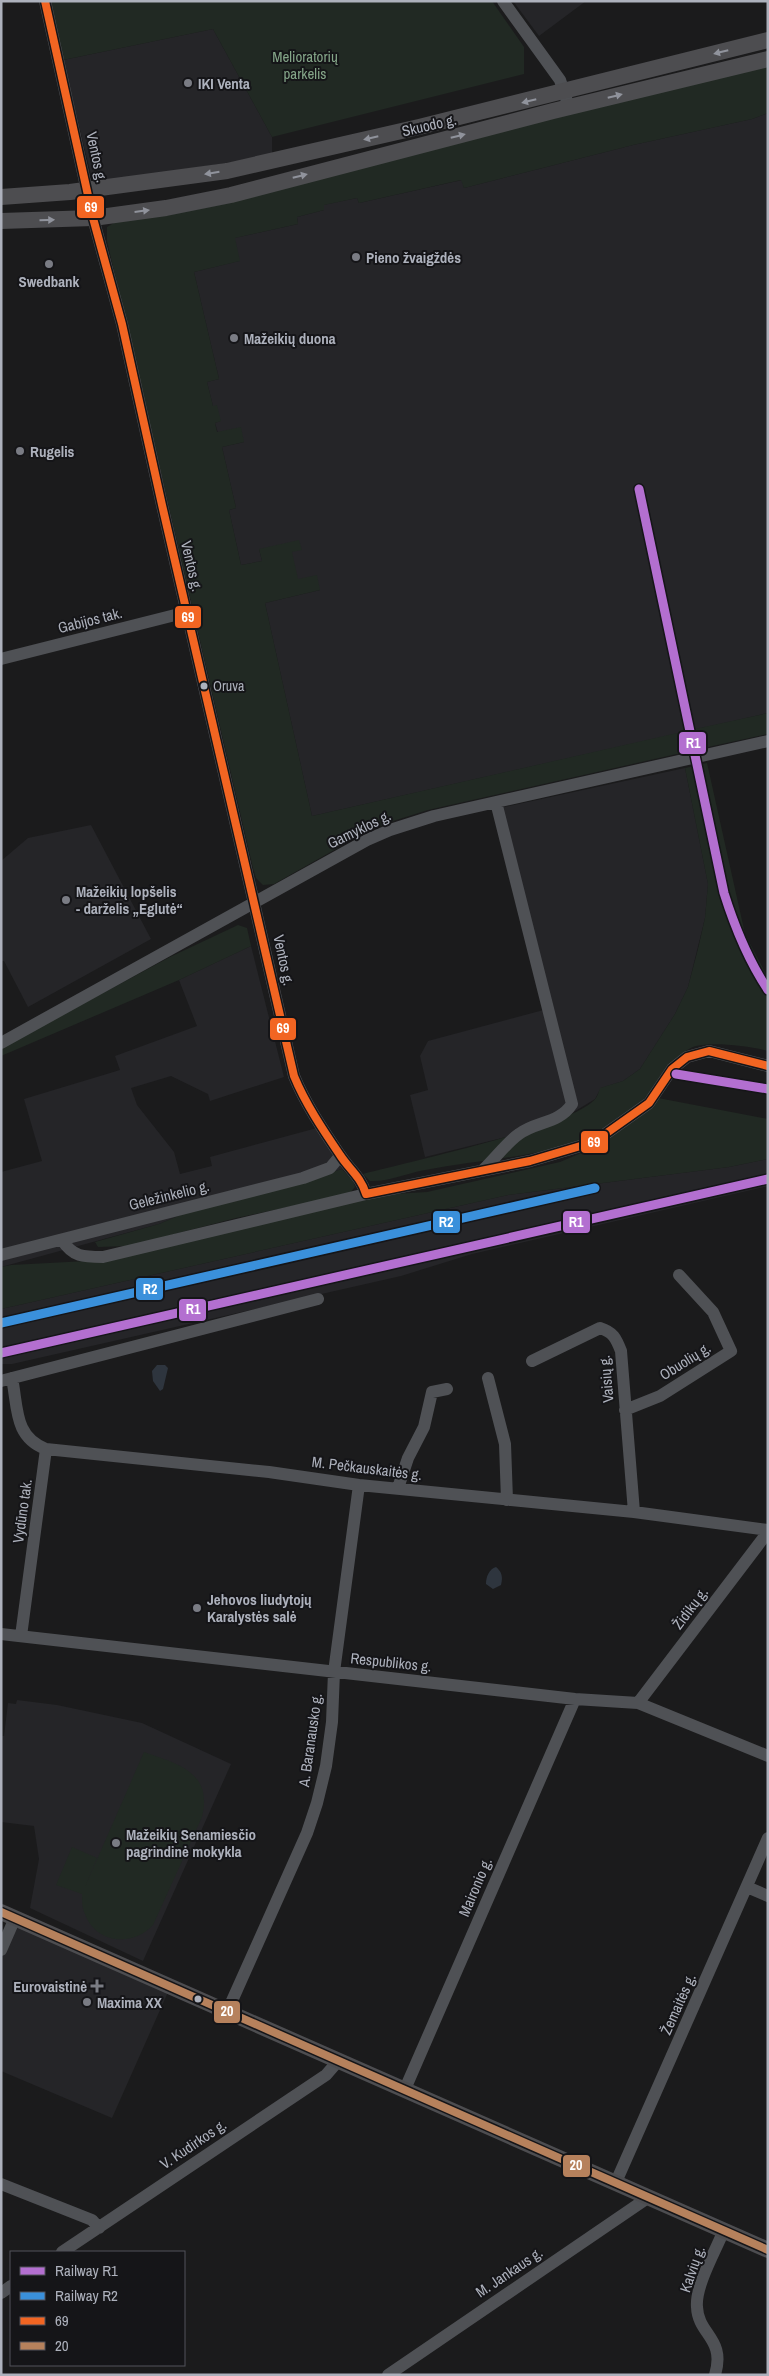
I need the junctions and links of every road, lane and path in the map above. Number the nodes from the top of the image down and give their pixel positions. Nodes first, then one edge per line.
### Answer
1 (45, 1) edge
2 (503, 1) edge
3 (768, 40) edge
4 (768, 59) edge
5 (567, 100) junction
6 (87, 190) junction
7 (1, 197) edge
8 (93, 218) junction
9 (1, 221) edge
10 (186, 612) junction
11 (1, 659) edge
12 (768, 741) edge
13 (496, 802) junction
14 (255, 901) junction
15 (1, 1043) edge
16 (768, 1066) edge
17 (340, 1156) junction
18 (483, 1170) junction
19 (366, 1194) junction
20 (62, 1240) junction
21 (1, 1255) edge
22 (680, 1275) dead end
23 (318, 1299) dead end
24 (532, 1361) dead end
25 (488, 1378) dead end
26 (7, 1380) edge
27 (447, 1389) dead end
28 (625, 1410) junction
29 (46, 1449) junction
30 (359, 1485) junction
31 (398, 1488) junction
32 (507, 1500) junction
33 (634, 1512) junction
34 (768, 1531) edge
35 (1, 1634) edge
36 (21, 1636) junction
37 (334, 1672) junction
38 (575, 1699) junction
39 (638, 1703) junction
40 (768, 1756) edge
41 (768, 1838) edge
42 (747, 1886) junction
43 (768, 1896) edge
44 (8, 1915) edge
45 (1, 1950) edge
46 (227, 2012) junction
47 (339, 2060) junction
48 (405, 2089) junction
49 (616, 2182) junction
50 (1, 2184) edge
51 (649, 2197) junction
52 (99, 2228) junction
53 (724, 2230) junction
54 (768, 2250) edge
55 (64, 2251) edge
56 (388, 2375) edge
57 (715, 2375) edge

1 - 6 street, Ventos g.
2 - 5 street
3 -> 5 main road, Skuodo g.
5 -> 4 main road, Skuodo g.
5 -> 6 main road, Skuodo g.
8 -> 5 main road, Skuodo g.
6 - 7 main road, Skuodo g.
6 - 8 street, Ventos g.
9 -> 8 main road, Skuodo g.
8 - 10 street, Ventos g.
10 - 11 street, Gabijos tak.
10 - 14 street, Ventos g.
12 - 13 street, Gamyklos g.
13 - 14 street, Gamyklos g.
13 - 18 street
14 - 15 street, Gamyklos g.
14 - 17 street, Ventos g.
16 - 18 street
17 - 19 street, Ventos g.
17 - 20 street, Geležinkelio g.
18 - 19 street
19 - 20 street
20 - 21 street, Geležinkelio g.
22 - 28 street, Obuolių g.
23 - 26 street
24 - 28 street, Vaisių g.
25 - 32 street
26 - 29 street, M. Pečkauskaitės g.
27 - 31 street
28 - 33 street, Vaisių g.
29 - 30 street, M. Pečkauskaitės g.
29 - 36 street, Vydūno tak.
30 - 31 street, M. Pečkauskaitės g.
30 - 37 street, A. Baranausko g.
31 - 32 street, M. Pečkauskaitės g.
32 - 33 street, M. Pečkauskaitės g.
33 - 34 street, M. Pečkauskaitės g.
34 - 39 street, Židikų g.
35 - 36 street, Respublikos g.
36 - 37 street, Respublikos g.
37 - 38 street, Respublikos g.
37 - 46 street, A. Baranausko g.
38 - 39 street, Respublikos g.
38 - 48 street, Maironio g.
39 - 40 street, Respublikos g.
41 - 42 street, Žemaitės g.
42 - 43 street
42 - 49 street, Žemaitės g.
44 - 45 street
44 - 46 main road
46 - 47 main road
47 - 48 main road
47 - 52 street, V. Kudirkos g.
48 - 49 main road
49 - 51 main road
50 - 52 street
51 - 53 main road
51 - 56 street, M. Jankaus g.
52 - 55 street, V. Kudirkos g.
53 - 54 main road
53 - 57 street, Kalvių g.

